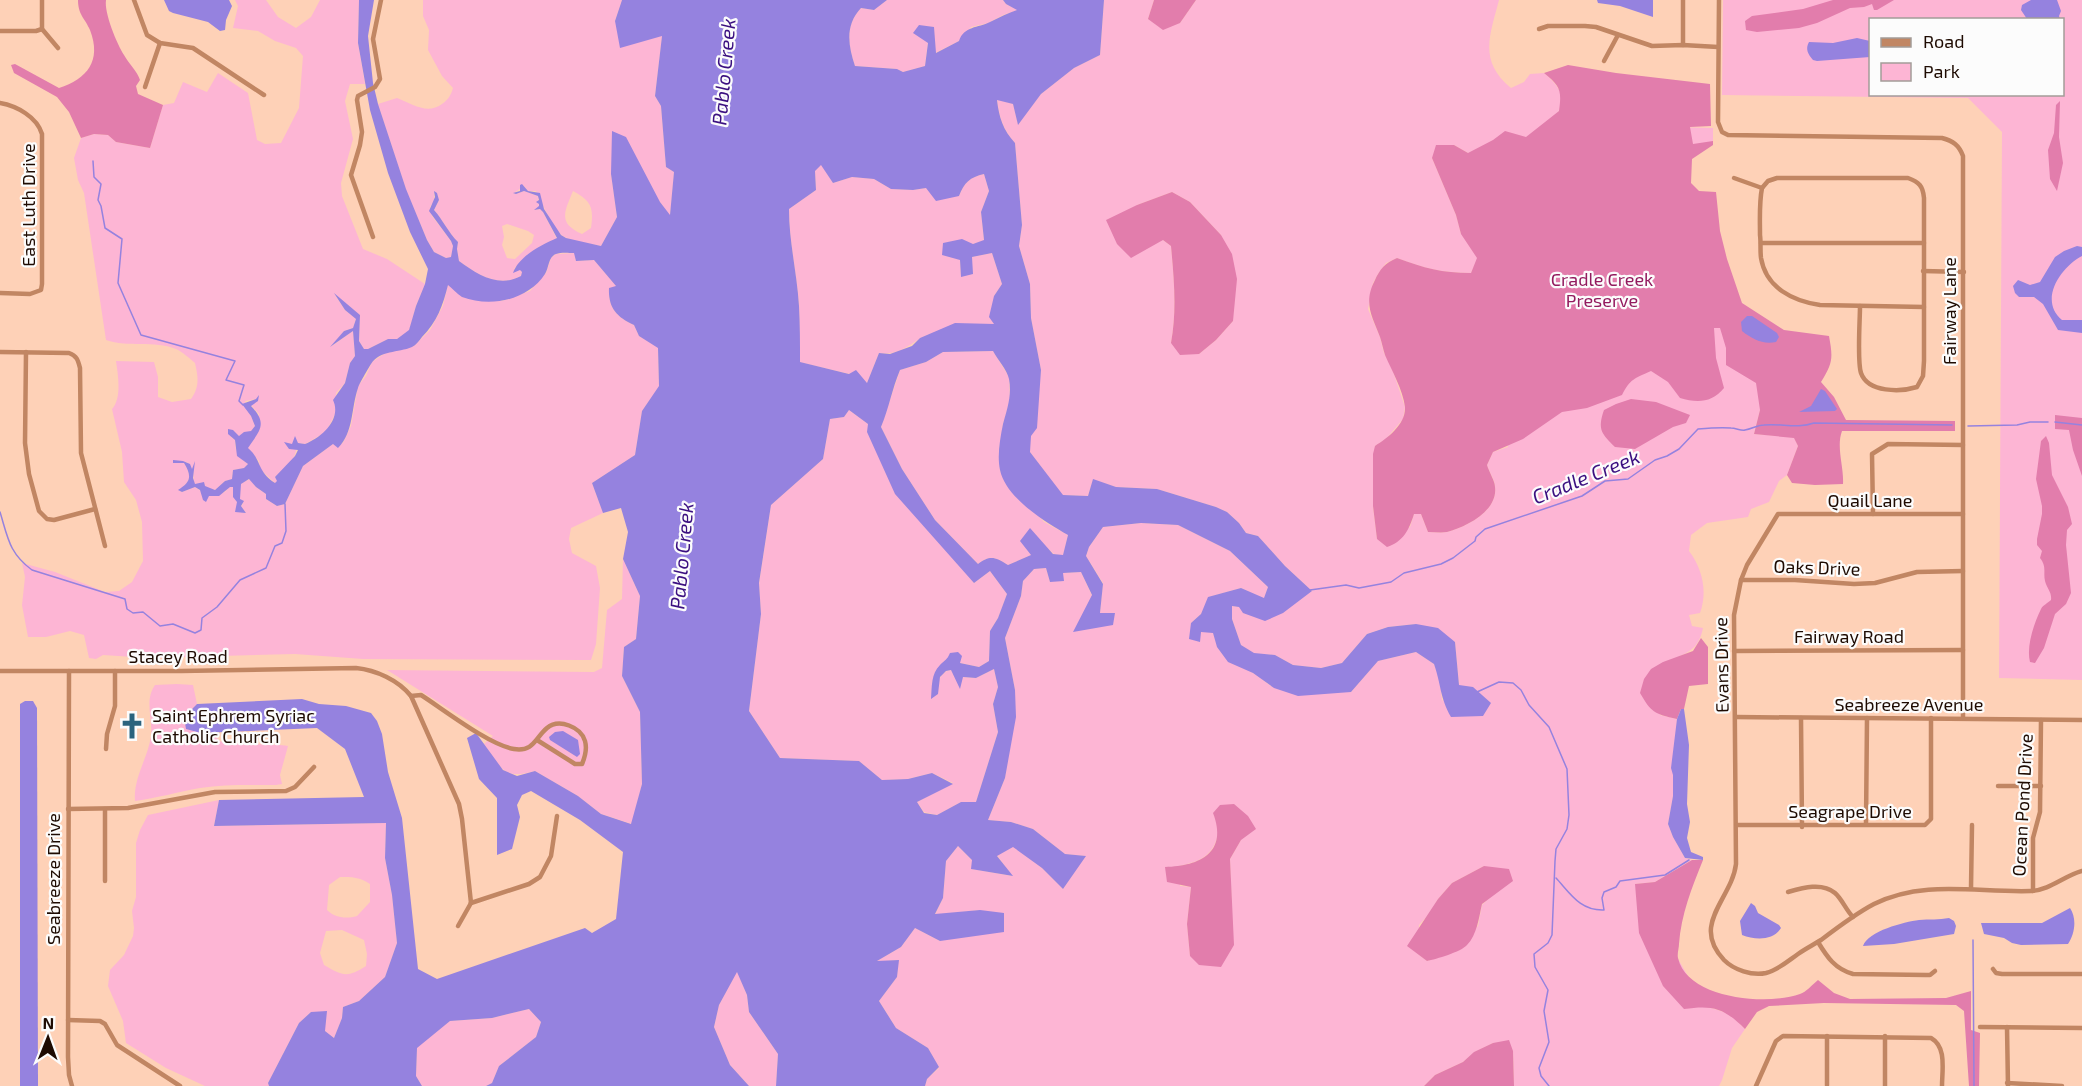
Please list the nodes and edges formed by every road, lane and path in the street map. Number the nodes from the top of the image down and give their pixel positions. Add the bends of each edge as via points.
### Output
1 (42, 0) edge
2 (134, 0) edge
3 (381, 0) edge
4 (1683, 0) edge
5 (1719, 0) edge
6 (42, 29) junction
7 (1539, 29) dead end
8 (0, 31) edge
9 (1618, 35) junction
10 (160, 43) junction
11 (1683, 45) junction
12 (1718, 46) junction
13 (58, 48) dead end
14 (1604, 61) dead end
15 (145, 87) dead end
16 (264, 95) dead end
17 (0, 103) edge
18 (1734, 178) dead end
19 (1762, 188) junction
20 (373, 237) dead end
21 (1761, 243) junction
22 (1924, 243) junction
23 (1923, 271) junction
24 (1964, 272) junction
25 (0, 293) edge
26 (1860, 306) junction
27 (1924, 307) junction
28 (0, 352) edge
29 (26, 352) junction
30 (1963, 445) junction
31 (95, 509) junction
32 (1778, 514) joint
33 (1873, 514) junction
34 (1963, 514) junction
35 (105, 546) dead end
36 (1963, 571) junction
37 (1741, 580) junction
38 (1963, 650) junction
39 (1734, 651) junction
40 (0, 671) edge
41 (69, 671) junction
42 (115, 671) junction
43 (411, 696) junction
44 (1736, 717) junction
45 (1801, 718) junction
46 (1867, 718) junction
47 (1931, 718) junction
48 (1963, 718) junction
49 (2041, 720) junction
50 (2082, 720) edge
51 (537, 740) junction
52 (106, 749) dead end
53 (314, 767) dead end
54 (1998, 786) dead end
55 (2041, 786) junction
56 (68, 809) junction
57 (105, 809) junction
58 (557, 816) dead end
59 (1866, 824) junction
60 (1737, 825) junction
61 (1972, 825) dead end
62 (1802, 827) junction
63 (2082, 872) edge
64 (105, 881) dead end
65 (1971, 888) junction
66 (2033, 891) junction
67 (1788, 892) dead end
68 (471, 903) junction
69 (1852, 917) junction
70 (458, 927) dead end
71 (1818, 942) junction
72 (1993, 969) dead end
73 (1935, 971) dead end
74 (2082, 974) edge
75 (68, 1020) junction
76 (1980, 1027) dead end
77 (2007, 1027) junction
78 (2082, 1028) edge
79 (1827, 1036) junction
80 (1885, 1036) junction
81 (1827, 1085) edge
82 (2007, 1085) edge
83 (72, 1086) edge
84 (180, 1086) edge
85 (1756, 1086) edge
86 (1885, 1086) edge
87 (1942, 1086) edge
88 (2062, 1086) edge

1 - 6 street
2 - 10 street via 147,34
3 - 20 street via 373,39 380,79 357,100 362,132 351,175
4 - 11 street
5 - 12 street
6 - 8 street
6 - 13 street
7 - 9 street via 1585,26
9 - 11 street via 1652,46
9 - 14 street
10 - 15 street
10 - 16 street via 193,48
11 - 12 street
12 - 24 street, Fairway Lane via 1718,122 1721,131 1728,135 1932,138 1953,142 1960,148 1964,156
17 - 25 street, East Luth Drive via 18,109 36,122 42,138 41,290 30,294
18 - 19 street
19 - 21 street
19 - 22 street via 1777,178 1908,178 1918,182 1923,190
21 - 22 street
21 - 26 street via 1764,267 1778,288 1791,297 1805,303
22 - 23 street
23 - 24 street
23 - 27 street
24 - 30 street, Fairway Lane
26 - 27 street
26 - 27 street via 1861,371 1880,388 1893,390 1910,389 1921,383
28 - 29 street
29 - 31 street via 63,352 78,359 81,453
29 - 31 street via 26,457 39,511 44,518 54,520
30 - 33 street via 1888,444 1872,454
30 - 34 street, Fairway Lane
31 - 35 street
32 - 33 street, Quail Lane
32 - 37 street, Evans Drive
33 - 34 street, Quail Lane
34 - 36 street, Fairway Lane
36 - 37 street, Oaks Drive via 1917,572 1854,584
36 - 38 street, Fairway Lane
37 - 39 street, Evans Drive via 1734,615
38 - 39 street, Fairway Road
38 - 48 street, Fairway Lane
39 - 44 street, Evans Drive
40 - 41 street, Stacey Road
41 - 42 street, Stacey Road
41 - 56 street, Seabreeze Drive
42 - 43 street, Stacey Road via 356,668 376,672
42 - 52 street via 115,706
43 - 51 street via 421,695 499,744 525,748
43 - 68 street via 459,804
44 - 45 street, Seabreeze Avenue
44 - 60 street, Evans Drive
45 - 46 street, Seabreeze Avenue
45 - 62 street
46 - 47 street, Seabreeze Avenue
46 - 59 street
47 - 48 street, Seabreeze Avenue
47 - 59 street, Seagrape Drive via 1931,819 1925,825
48 - 49 street, Seabreeze Avenue
49 - 50 street, Seabreeze Avenue
49 - 55 street, Ocean Pond Drive
51 - 51 street via 548,727 569,725 585,740 582,764 575,764
53 - 57 street via 286,791 215,792
54 - 55 street
55 - 66 street, Ocean Pond Drive via 2040,819 2033,838
56 - 57 street
56 - 75 street, Seabreeze Drive
57 - 64 street
58 - 68 street via 551,856 540,877
59 - 62 street, Seagrape Drive
60 - 62 street, Seagrape Drive
60 - 71 street, Evans Drive via 1735,872 1711,924 1719,954 1739,969 1758,974 1789,962
61 - 65 street
63 - 66 street
65 - 66 street
65 - 69 street via 1905,893 1875,903
67 - 69 street via 1811,887 1827,889 1835,893
68 - 70 street
69 - 71 street
71 - 73 street via 1832,962 1853,974 1926,975
72 - 74 street via 2002,974
75 - 83 street, Seabreeze Drive
75 - 84 street via 105,1024 117,1045
76 - 77 street
77 - 78 street
77 - 82 street
79 - 80 street
79 - 81 street
79 - 85 street via 1783,1036 1776,1041
80 - 86 street
80 - 87 street via 1925,1037 1938,1043 1942,1052
82 - 88 street

